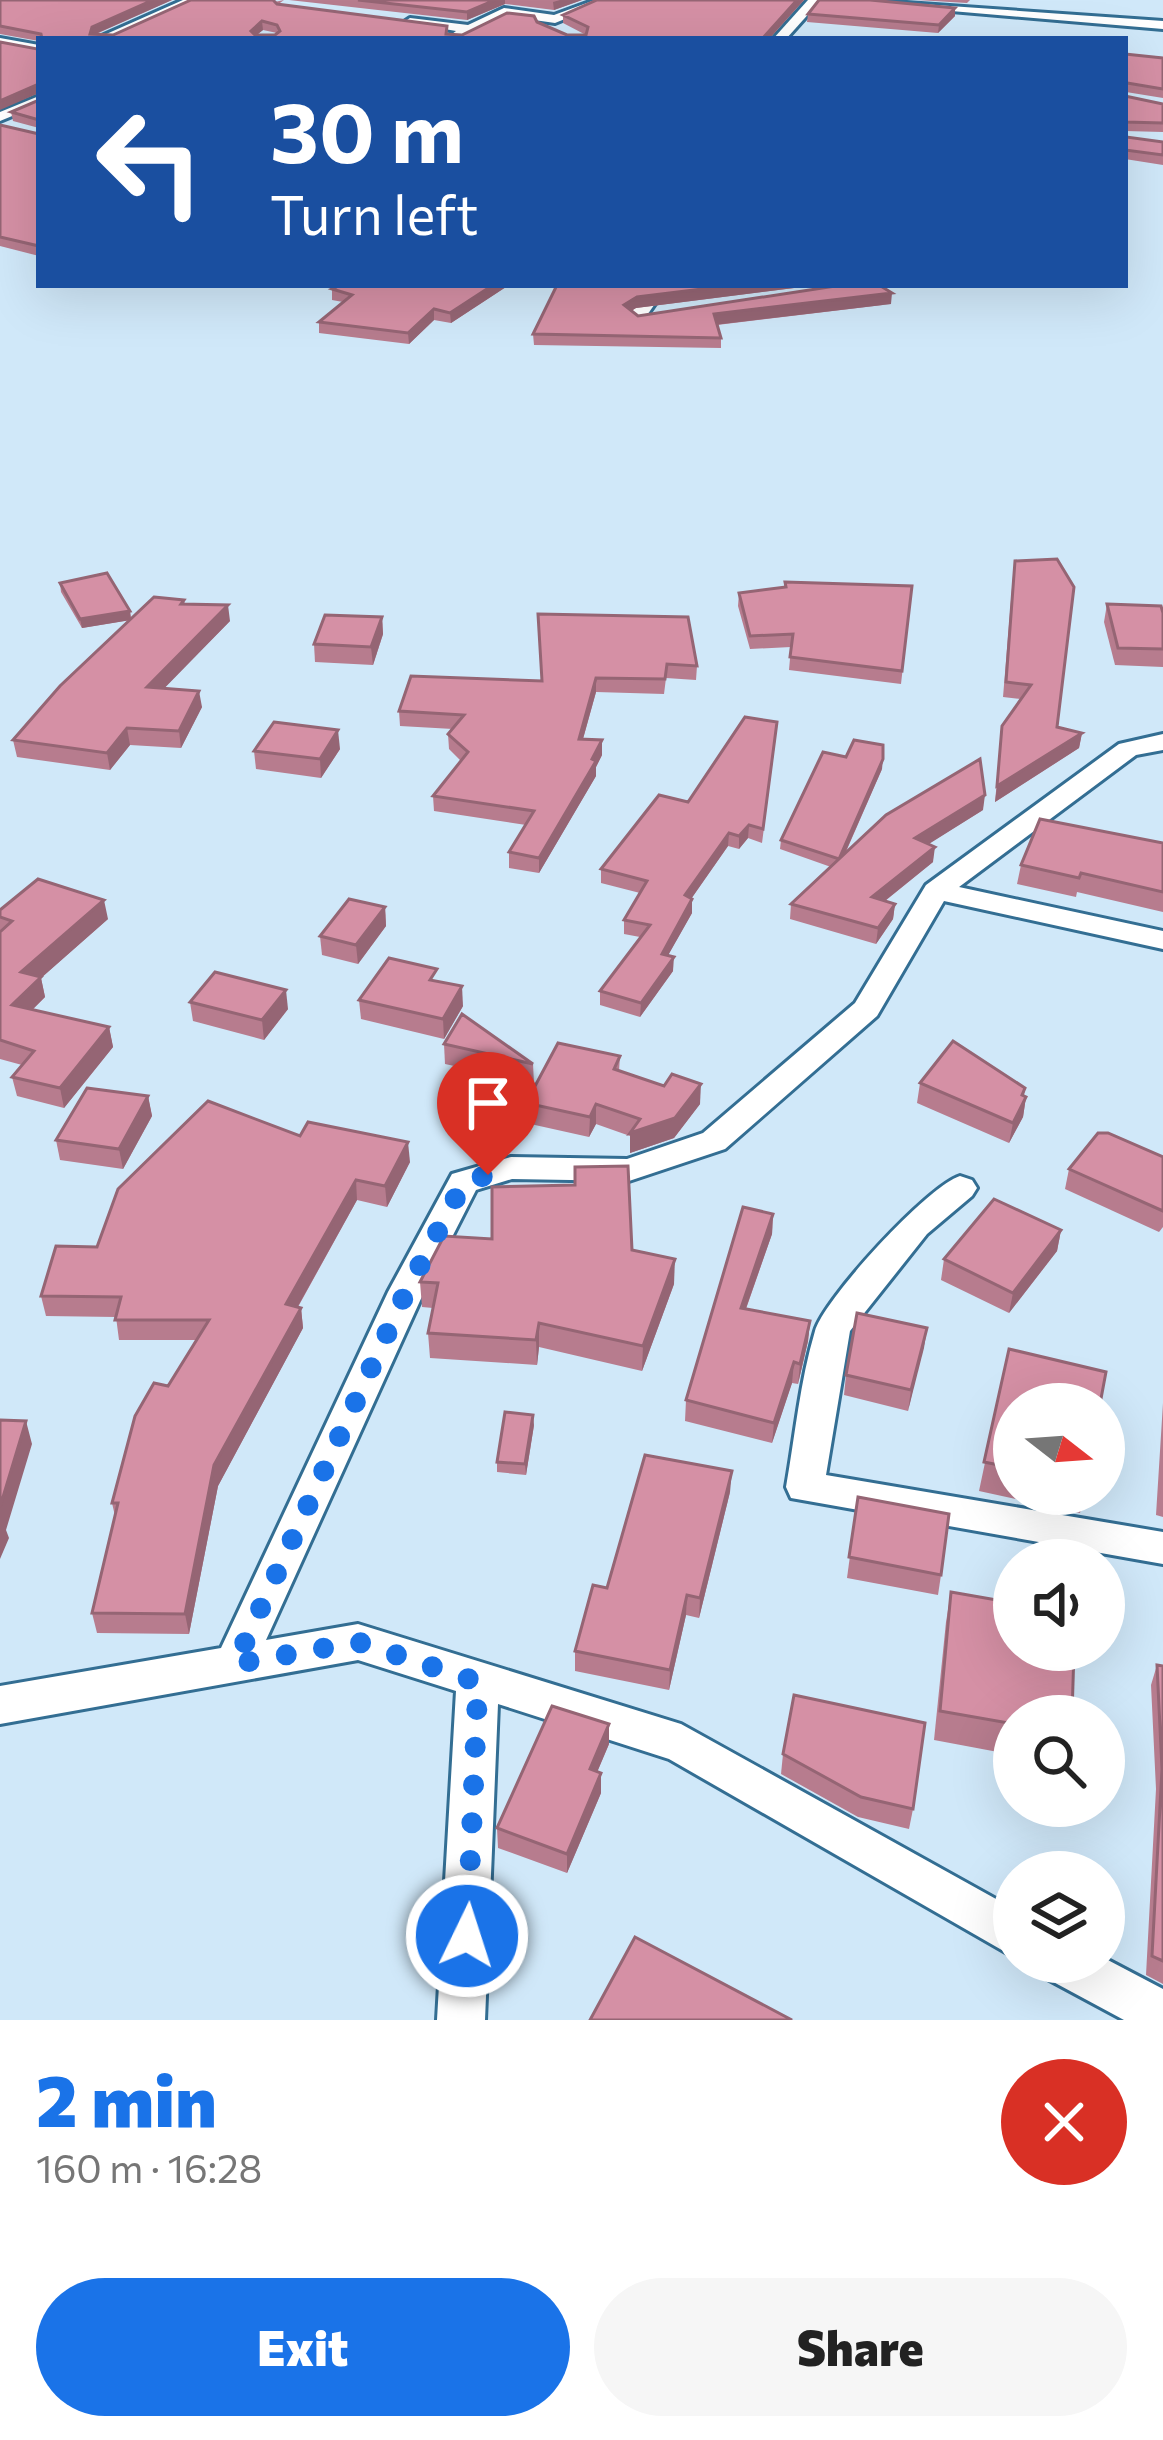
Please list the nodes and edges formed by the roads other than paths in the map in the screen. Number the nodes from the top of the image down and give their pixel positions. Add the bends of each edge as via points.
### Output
1 (193, 0) edge
2 (525, 0) edge
3 (606, 0) edge
4 (815, 0) edge
5 (870, 0) edge
6 (1022, 0) edge
7 (906, 2) edge
8 (504, 12) junction
9 (1036, 15) junction
10 (400, 21) edge
11 (1163, 25) edge
12 (470, 29) junction
13 (108, 36) edge
14 (456, 36) edge
15 (782, 36) edge
16 (0, 41) edge
17 (20, 45) junction
18 (36, 48) edge
19 (0, 53) edge
20 (36, 101) edge
21 (0, 117) edge
22 (0, 126) edge
23 (20, 131) edge
24 (657, 288) edge
25 (660, 314) edge
26 (1163, 742) edge
27 (936, 892) junction
28 (1163, 940) edge
29 (960, 1189) dead end
30 (1163, 1548) edge
31 (235, 1664) junction
32 (478, 1682) junction
33 (0, 1705) edge
34 (993, 1922) edge
35 (1104, 1983) edge
36 (1163, 2014) edge
37 (461, 2020) edge

1 - 13 street
2 - 8 street
3 - 8 street via 557,24
4 - 15 street
5 - 7 street
6 - 9 street
7 - 9 street
8 - 12 street
9 - 11 street
10 - 12 street
12 - 14 street
16 - 17 street
17 - 18 street
17 - 19 street
20 - 21 street
22 - 23 street
24 - 25 street via 637,317
26 - 27 street via 1128,748
27 - 28 street
27 - 31 street via 866,1009 714,1141 629,1170 511,1168 464,1182
29 - 30 street via 915,1226 833,1327 805,1487
31 - 32 street via 358,1642
31 - 33 street
32 - 34 street via 681,1743
32 - 37 street
35 - 36 street

